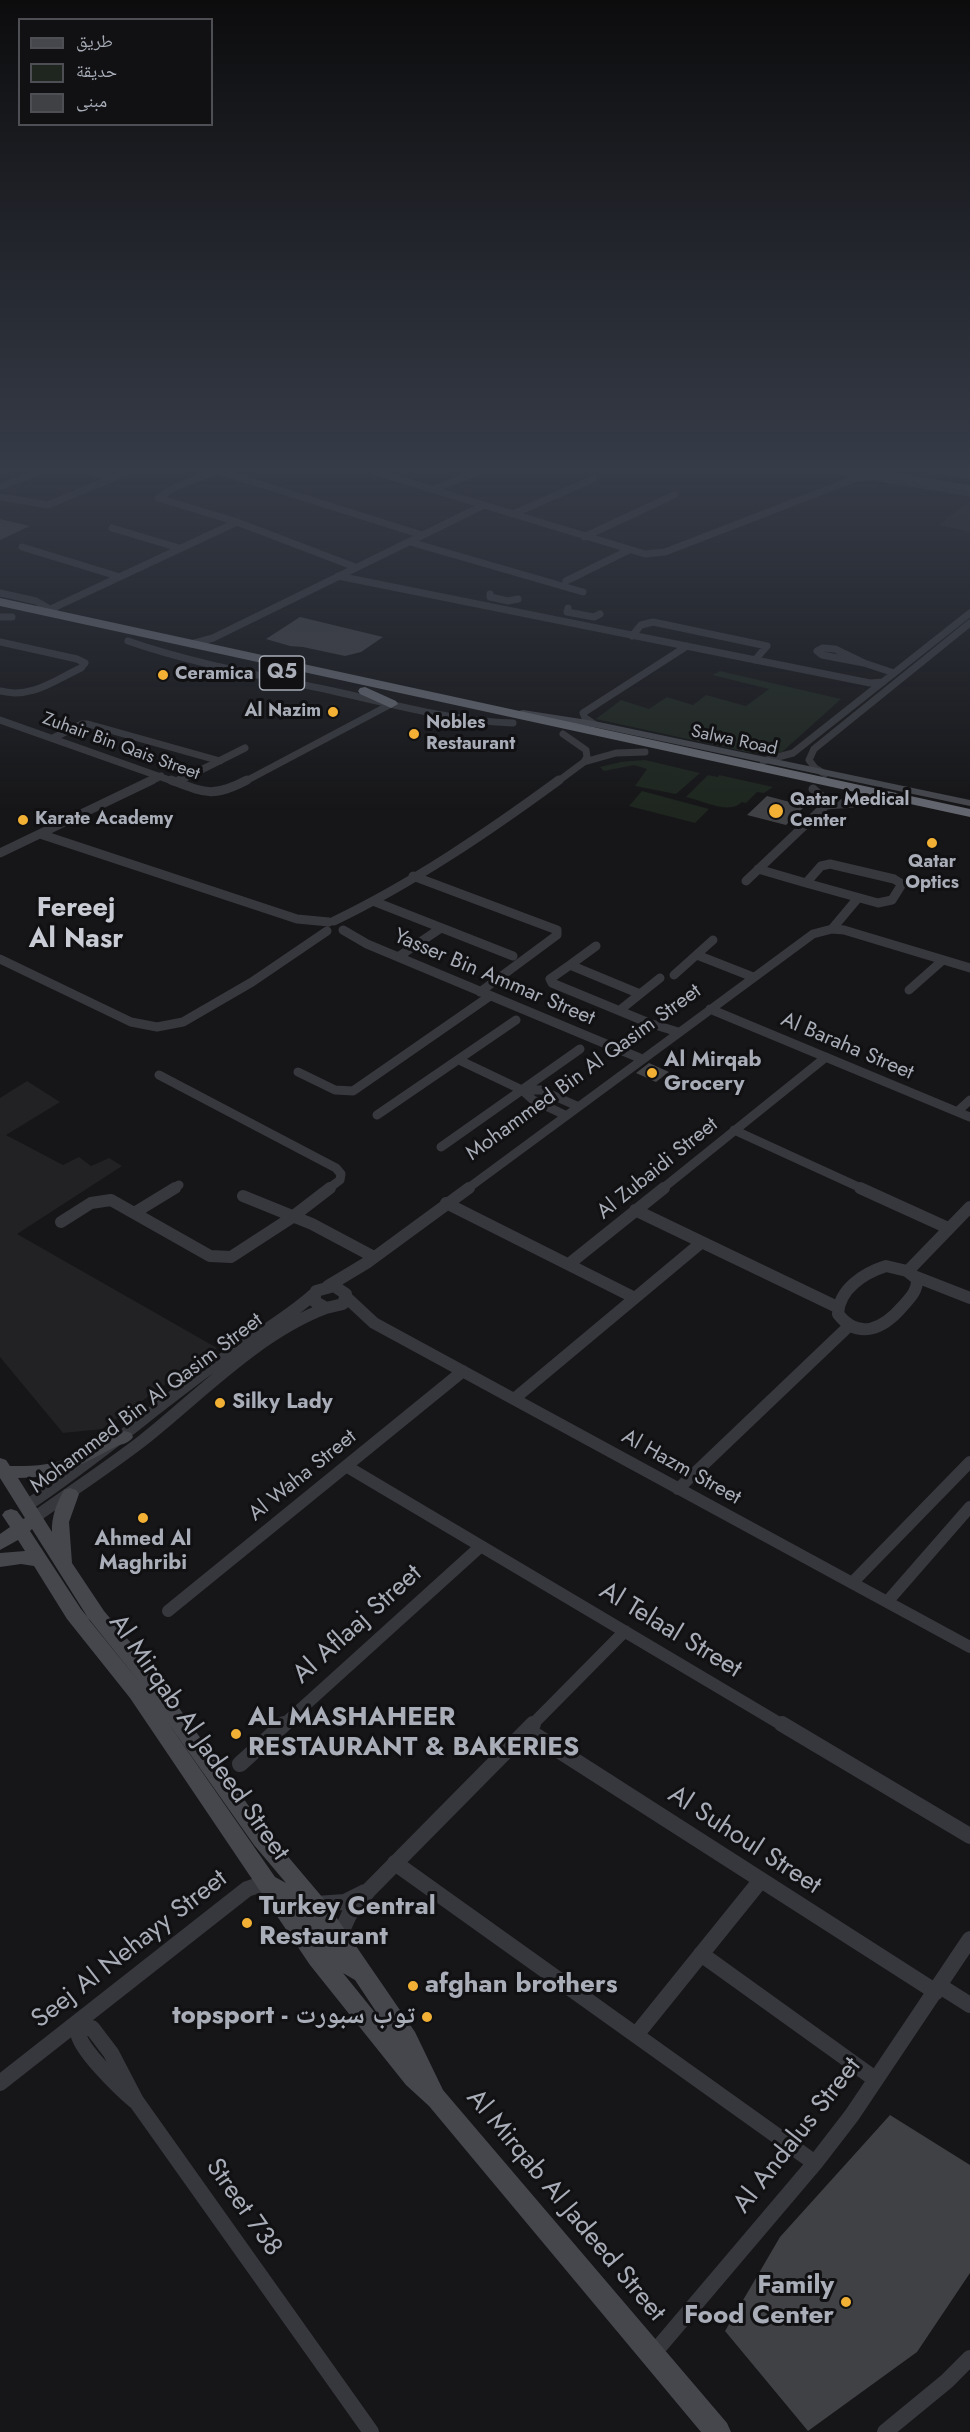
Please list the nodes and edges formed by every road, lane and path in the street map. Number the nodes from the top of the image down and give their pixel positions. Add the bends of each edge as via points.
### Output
1 (102, 585) edge
2 (320, 585) edge
3 (384, 585) edge
4 (560, 585) edge
5 (583, 592) dead end
6 (0, 593) edge
7 (490, 594) dead end
8 (518, 599) dead end
9 (502, 600) junction
10 (0, 602) edge
11 (66, 602) junction
12 (40, 603) junction
13 (494, 608) junction
14 (568, 608) dead end
15 (56, 612) junction
16 (970, 613) edge
17 (600, 614) dead end
18 (581, 615) junction
19 (4, 616) edge
20 (570, 623) junction
21 (970, 623) edge
22 (632, 636) junction
23 (128, 641) junction
24 (0, 642) edge
25 (212, 643) junction
26 (687, 646) junction
27 (755, 660) junction
28 (864, 663) junction
29 (894, 673) junction
30 (850, 679) junction
31 (883, 682) junction
32 (873, 689) junction
33 (0, 691) edge
34 (365, 691) junction
35 (391, 704) junction
36 (489, 708) junction
37 (0, 720) edge
38 (513, 723) junction
39 (594, 724) junction
40 (563, 734) junction
41 (53, 738) junction
42 (244, 748) dead end
43 (645, 752) junction
44 (791, 754) junction
45 (220, 760) junction
46 (809, 760) junction
47 (764, 761) junction
48 (584, 762) junction
49 (825, 774) junction
50 (161, 776) junction
51 (177, 782) junction
52 (813, 789) junction
53 (869, 802) junction
54 (965, 803) edge
55 (826, 805) junction
56 (970, 813) edge
57 (970, 823) edge
58 (40, 834) junction
59 (0, 854) edge
60 (758, 869) junction
61 (413, 876) junction
62 (746, 881) dead end
63 (806, 883) junction
64 (858, 897) junction
65 (371, 902) junction
66 (441, 928) junction
67 (335, 929) junction
68 (832, 929) junction
69 (713, 940) dead end
70 (596, 946) dead end
71 (697, 955) junction
72 (513, 956) dead end
73 (398, 957) junction
74 (0, 959) edge
75 (943, 960) junction
76 (570, 965) junction
77 (970, 968) edge
78 (674, 975) dead end
79 (753, 977) junction
80 (660, 978) dead end
81 (909, 990) dead end
82 (480, 992) junction
83 (640, 994) junction
84 (490, 996) junction
85 (710, 1009) junction
86 (620, 1010) junction
87 (516, 1020) dead end
88 (676, 1034) junction
89 (580, 1049) dead end
90 (826, 1057) junction
91 (642, 1059) junction
92 (459, 1060) junction
93 (298, 1072) dead end
94 (159, 1075) dead end
95 (522, 1090) junction
96 (970, 1100) edge
97 (577, 1106) junction
98 (958, 1112) junction
99 (377, 1115) dead end
100 (565, 1115) junction
101 (970, 1117) edge
102 (734, 1130) junction
103 (441, 1147) dead end
104 (179, 1185) dead end
105 (243, 1196) dead end
106 (446, 1203) junction
107 (970, 1207) edge
108 (635, 1210) junction
109 (134, 1213) junction
110 (291, 1218) junction
111 (61, 1222) dead end
112 (948, 1228) junction
113 (702, 1242) junction
114 (370, 1260) junction
115 (569, 1264) junction
116 (911, 1273) junction
117 (328, 1286) junction
118 (314, 1294) junction
119 (346, 1296) junction
120 (635, 1298) junction
121 (970, 1298) edge
122 (835, 1306) junction
123 (328, 1308) junction
124 (374, 1323) junction
125 (850, 1325) junction
126 (463, 1371) junction
127 (514, 1399) junction
128 (124, 1437) junction
129 (970, 1462) edge
130 (346, 1467) junction
131 (3, 1468) edge
132 (678, 1489) junction
133 (70, 1494) junction
134 (970, 1507) edge
135 (18, 1518) edge
136 (0, 1544) edge
137 (481, 1546) junction
138 (0, 1560) edge
139 (41, 1560) junction
140 (66, 1568) junction
141 (852, 1583) junction
142 (886, 1602) junction
143 (168, 1611) dead end
144 (625, 1631) junction
145 (970, 1647) edge
146 (527, 1730) junction
147 (240, 1764) dead end
148 (970, 1836) edge
149 (395, 1863) junction
150 (761, 1880) junction
151 (265, 1883) junction
152 (368, 1891) junction
153 (316, 1904) junction
154 (339, 1937) junction
155 (970, 1939) edge
156 (701, 1954) junction
157 (364, 1975) junction
158 (938, 1989) junction
159 (970, 2005) edge
160 (78, 2024) junction
161 (636, 2035) junction
162 (875, 2079) junction
163 (0, 2083) edge
164 (438, 2099) junction
165 (815, 2163) junction
166 (653, 2354) junction
167 (970, 2358) edge
168 (371, 2432) edge
169 (718, 2432) edge
170 (885, 2432) edge

1 - 11 street
2 - 25 street
3 - 13 street
4 - 5 street
6 - 12 street, Salwa Road
7 - 9 street
8 - 9 street
9 - 13 street
10 - 15 highway, Salwa Road / Q5
11 - 12 street
11 - 15 street
12 - 15 street, Salwa Road
13 - 20 street
14 - 18 street via 567,612
15 - 25 highway, Salwa Road / Q5 via 191,644
16 - 29 street
17 - 18 street
18 - 20 street
19 - 23 highway, Salwa Road / Q5
20 - 22 street
21 - 46 street via 814,749
22 - 26 street
22 - 27 street via 641,625 653,622 767,646
23 - 34 highway, Salwa Road / Q5
23 - 35 street, Salwa Road via 171,656
24 - 33 street via 85,663 26,694
25 - 36 highway, Salwa Road / Q5
26 - 27 street
26 - 39 street via 583,713
27 - 30 street
28 - 28 street via 834,649 817,651 822,655
28 - 29 street
29 - 31 street
30 - 31 street
30 - 32 street
31 - 32 street
32 - 44 street
34 - 35 highway
34 - 38 highway, Salwa Road / Q5
35 - 38 street, Salwa Road via 477,722
35 - 51 street, Zuhair Bin Qais Street via 221,793 208,793
36 - 39 street, Salwa Road / Q5
36 - 56 highway, Salwa Road / Q5
37 - 41 street, Zuhair Bin Qais Street
38 - 40 highway, Salwa Road / Q5
39 - 47 street, Salwa Road / Q5
40 - 43 highway, Salwa Road / Q5
40 - 48 street via 586,750
41 - 45 street via 88,724
41 - 50 street, Zuhair Bin Qais Street
42 - 45 street
43 - 48 street via 616,753
43 - 52 highway, Salwa Road / Q5
44 - 46 street via 795,761
44 - 47 street
45 - 51 street
46 - 49 street
47 - 49 street, Salwa Road / Q5
48 - 61 street via 507,817
49 - 54 street, Salwa Road / Q5
50 - 51 street, Zuhair Bin Qais Street
50 - 58 street
52 - 53 highway, Salwa Road / Q5
52 - 55 street
53 - 55 street, Salwa Road
53 - 57 highway, Salwa Road / Q5
55 - 60 street
58 - 59 street
58 - 67 street, Yasser Bin Ammar Street
60 - 62 street
60 - 63 street
61 - 65 street
61 - 82 street via 558,930 557,935
63 - 64 street
63 - 64 street via 821,866 830,864 902,884 888,903
64 - 68 street
65 - 66 street
65 - 67 street
66 - 72 street
66 - 73 street
67 - 73 street, Yasser Bin Ammar Street
67 - 74 street via 298,956 290,957 191,1018 161,1028 132,1022
68 - 75 street
68 - 79 street, Mohammed Bin Al Qasim Street via 813,934
69 - 71 street
70 - 76 street
71 - 78 street
71 - 79 street
73 - 82 street, Yasser Bin Ammar Street
75 - 77 street
75 - 81 street
76 - 83 street
76 - 86 street via 550,981
79 - 85 street, Mohammed Bin Al Qasim Street
80 - 83 street
82 - 84 street, Yasser Bin Ammar Street
83 - 86 street
84 - 91 street, Yasser Bin Ammar Street
84 - 93 street via 357,1089 340,1092
85 - 88 street, Mohammed Bin Al Qasim Street
85 - 90 street, Al Baraha Street
86 - 88 street
87 - 92 street
88 - 91 street, Mohammed Bin Al Qasim Street
89 - 95 street
90 - 98 street, Al Baraha Street
90 - 102 street, Al Zubaidi Street
91 - 97 street, Mohammed Bin Al Qasim Street
92 - 95 street
92 - 99 street
94 - 110 street via 336,1168 340,1180
95 - 97 street via 541,1090
95 - 100 street via 533,1100
95 - 103 street
96 - 98 street
97 - 100 street, Mohammed Bin Al Qasim Street
98 - 101 street, Al Baraha Street
100 - 106 street, Mohammed Bin Al Qasim Street
102 - 108 street, Al Zubaidi Street
102 - 112 street
104 - 109 street
105 - 110 street
106 - 114 street, Mohammed Bin Al Qasim Street
106 - 115 street
107 - 112 street
108 - 113 street
108 - 115 street, Al Zubaidi Street
109 - 110 street via 220,1258 238,1254
109 - 111 street via 111,1200 98,1200
110 - 114 street
112 - 116 street
113 - 120 street
113 - 122 street
114 - 117 street, Mohammed Bin Al Qasim Street
114 - 119 street, Mohammed Bin Al Qasim Street via 352,1281
115 - 120 street
116 - 121 street
116 - 122 street via 886,1266 875,1268
116 - 125 street via 919,1285 917,1292 887,1323 870,1329
117 - 118 street
117 - 119 street via 339,1288
118 - 123 street via 314,1301
118 - 128 street, Mohammed Bin Al Qasim Street via 219,1360
119 - 123 street via 339,1306
119 - 124 street, Al Hazm Street
120 - 127 street
122 - 125 street via 836,1313
123 - 124 street, Al Hazm Street
123 - 133 street, Mohammed Bin Al Qasim Street via 287,1327 204,1387 155,1430
124 - 126 street, Al Hazm Street
125 - 132 street
126 - 127 street, Al Hazm Street
126 - 130 street, Al Waha Street
127 - 132 street, Al Hazm Street
128 - 131 street via 60,1468 35,1472
128 - 135 street, Mohammed Bin Al Qasim Street
129 - 141 street
130 - 137 street, Al Telaal Street
130 - 143 street, Al Waha Street
131 - 135 street, Al Mirqab Al Jadeed Street
132 - 141 street, Al Hazm Street
133 - 135 street, Mohammed Bin Al Qasim Street
133 - 140 street via 60,1522
134 - 142 street
135 - 136 street, Mohammed Bin Al Qasim Street
135 - 139 street, Al Mirqab Al Jadeed Street
135 - 140 street, Al Mirqab Al Jadeed Street
137 - 144 street, Al Telaal Street
137 - 147 street, Al Aflaaj Street
138 - 139 street
139 - 151 street, Al Mirqab Al Jadeed Street via 74,1614 157,1722
140 - 153 street, Al Mirqab Al Jadeed Street via 261,1839
141 - 142 street, Al Hazm Street
142 - 145 street, Al Hazm Street
144 - 146 street
144 - 148 street, Al Telaal Street
146 - 149 street
146 - 150 street, Al Suhoul Street
149 - 152 street
149 - 161 street
150 - 156 street
150 - 158 street, Al Suhoul Street
151 - 157 street via 290,1896 341,1960
151 - 160 street, Seej Al Nehayy Street via 247,1889
151 - 164 street, Al Mirqab Al Jadeed Street via 414,2078
152 - 153 street via 345,1902
152 - 154 street via 349,1915
153 - 154 street, Al Mirqab Al Jadeed Street
154 - 157 street, Al Mirqab Al Jadeed Street
155 - 158 street, Al Andalus Street
156 - 161 street
156 - 162 street
157 - 164 street, Al Mirqab Al Jadeed Street via 407,2039
158 - 159 street, Al Suhoul Street
158 - 162 street, Al Andalus Street
160 - 163 street, Seej Al Nehayy Street
160 - 168 street, Street 738 via 80,2040 103,2071 136,2101
161 - 165 street
162 - 165 street, Al Andalus Street
164 - 166 street, Al Mirqab Al Jadeed Street
165 - 166 street, Al Andalus Street
166 - 169 street, Al Mirqab Al Jadeed Street
167 - 170 street

